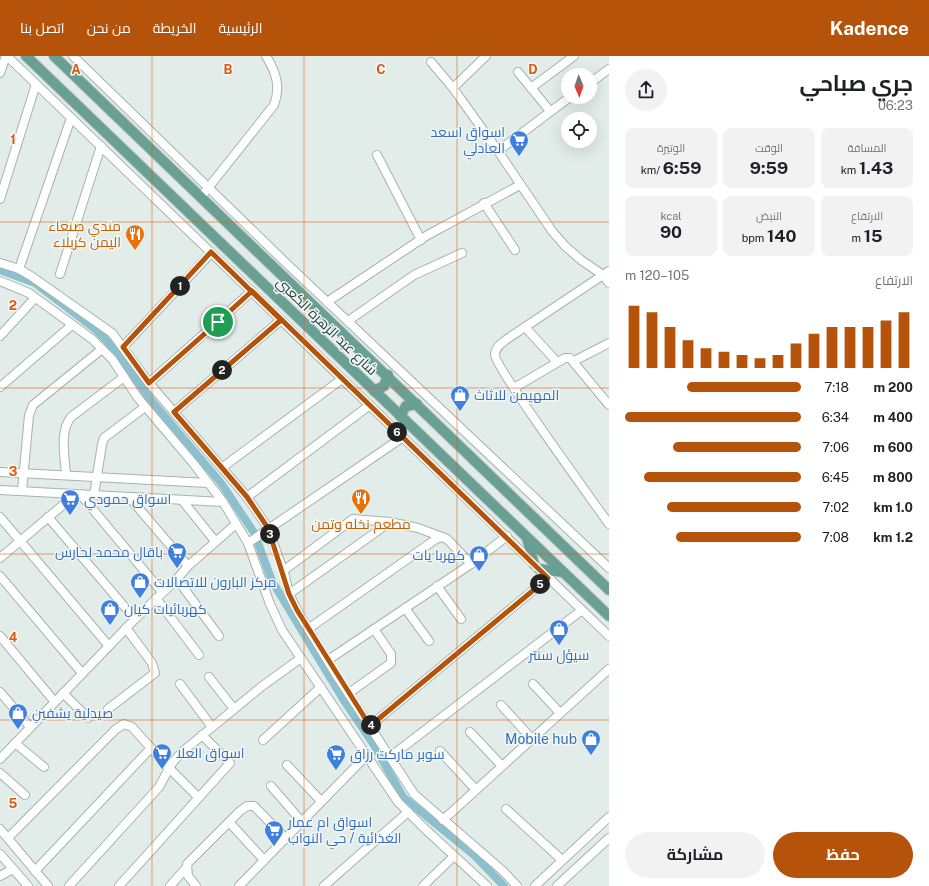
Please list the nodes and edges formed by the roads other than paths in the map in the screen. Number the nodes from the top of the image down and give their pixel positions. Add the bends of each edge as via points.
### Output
1 (6, 56) edge
2 (26, 56) edge
3 (54, 56) edge
4 (73, 56) edge
5 (266, 56) edge
6 (486, 56) edge
7 (574, 56) edge
8 (431, 62) dead end
9 (609, 69) edge
10 (518, 72) dead end
11 (0, 73) edge
12 (597, 78) edge
13 (36, 84) junction
14 (453, 88) junction
15 (530, 88) junction
16 (561, 104) edge
17 (550, 112) junction
18 (72, 118) junction
19 (101, 146) junction
20 (498, 151) junction
21 (377, 155) dead end
22 (520, 185) junction
23 (210, 188) junction
24 (201, 197) junction
25 (0, 199) edge
26 (484, 203) junction
27 (420, 240) junction
28 (515, 250) dead end
29 (211, 252) junction
30 (462, 253) dead end
31 (0, 263) edge
32 (19, 269) junction
33 (60, 274) dead end
34 (607, 274) edge
35 (609, 283) edge
36 (2, 284) edge
37 (252, 291) junction
38 (35, 298) junction
39 (328, 302) junction
40 (281, 320) junction
41 (348, 321) junction
42 (72, 325) junction
43 (525, 327) junction
44 (0, 336) edge
45 (609, 343) edge
46 (123, 347) junction
47 (102, 348) junction
48 (574, 361) junction
49 (557, 362) junction
50 (388, 375) junction
51 (124, 377) junction
52 (342, 379) junction
53 (149, 383) junction
54 (0, 387) edge
55 (514, 388) junction
56 (374, 391) junction
57 (607, 400) edge
58 (417, 404) junction
59 (370, 405) junction
60 (145, 407) junction
61 (174, 412) junction
62 (400, 416) junction
63 (403, 437) junction
64 (223, 467) junction
65 (0, 472) edge
66 (23, 473) junction
67 (66, 475) junction
68 (96, 477) junction
69 (208, 483) junction
70 (0, 490) edge
71 (22, 491) junction
72 (78, 494) junction
73 (94, 495) junction
74 (129, 497) junction
75 (247, 497) junction
76 (182, 500) junction
77 (223, 502) junction
78 (0, 517) edge
79 (48, 518) junction
80 (607, 520) edge
81 (390, 522) junction
82 (236, 524) junction
83 (268, 528) junction
84 (507, 536) junction
85 (442, 537) junction
86 (527, 538) junction
87 (20, 541) junction
88 (215, 541) junction
89 (248, 543) junction
90 (0, 558) edge
91 (471, 564) junction
92 (188, 566) junction
93 (536, 566) junction
94 (609, 568) edge
95 (283, 571) junction
96 (563, 572) junction
97 (0, 576) edge
98 (548, 578) junction
99 (177, 579) junction
100 (437, 586) junction
101 (609, 590) edge
102 (289, 594) junction
103 (159, 595) junction
104 (405, 608) junction
105 (582, 610) junction
106 (609, 616) edge
107 (135, 619) junction
108 (461, 619) dead end
109 (126, 628) junction
110 (308, 629) junction
111 (374, 629) junction
112 (0, 636) edge
113 (219, 636) dead end
114 (609, 636) edge
115 (429, 641) dead end
116 (108, 646) junction
117 (200, 655) dead end
118 (301, 658) junction
119 (328, 660) junction
120 (609, 669) edge
121 (82, 673) junction
122 (208, 677) dead end
123 (180, 684) dead end
124 (533, 684) dead end
125 (321, 687) junction
126 (0, 692) edge
127 (63, 693) junction
128 (349, 694) junction
129 (54, 701) junction
130 (501, 705) dead end
131 (108, 709) dead end
132 (234, 709) junction
133 (560, 713) junction
134 (88, 718) dead end
135 (370, 726) junction
136 (30, 727) junction
137 (212, 727) junction
138 (470, 732) dead end
139 (202, 736) junction
140 (532, 739) junction
141 (264, 740) dead end
142 (15, 743) junction
143 (151, 748) junction
144 (440, 751) dead end
145 (367, 755) junction
146 (390, 757) junction
147 (0, 759) edge
148 (287, 765) dead end
149 (502, 766) junction
150 (44, 767) dead end
151 (170, 769) junction
152 (0, 773) edge
153 (271, 786) dead end
154 (476, 790) junction
155 (25, 795) dead end
156 (198, 797) junction
157 (321, 801) junction
158 (506, 808) dead end
159 (408, 812) junction
160 (609, 817) edge
161 (443, 820) junction
162 (229, 822) junction
163 (302, 822) junction
164 (0, 828) edge
165 (8, 838) junction
166 (609, 838) edge
167 (286, 839) junction
168 (0, 854) edge
169 (454, 856) junction
170 (264, 860) junction
171 (562, 860) junction
172 (187, 867) junction
173 (13, 869) junction
174 (35, 870) junction
175 (0, 876) edge
176 (28, 886) edge
177 (48, 886) edge
178 (69, 886) edge
179 (119, 886) edge
180 (170, 886) edge
181 (196, 886) edge
182 (239, 886) edge
183 (324, 886) edge
184 (423, 886) edge
185 (487, 886) edge
186 (517, 886) edge
187 (535, 886) edge
188 (557, 886) edge

1 - 11 street
1 - 13 street
2 - 56 main road, شارع عبد الزهرة الكعبي
3 - 24 main road, شارع عبد الزهرة الكعبي
4 - 23 street
5 - 23 street via 277,82 274,105
6 - 14 street
7 - 15 street
8 - 14 street
9 - 12 street
10 - 15 street
13 - 18 street
13 - 25 street
14 - 20 street
15 - 17 street
16 - 17 street
17 - 20 street
18 - 19 street
18 - 32 street
19 - 29 street
19 - 33 street
20 - 22 street
21 - 27 street
22 - 26 street
22 - 34 street via 565,246 581,260
23 - 24 street
23 - 39 street
24 - 50 main road, شارع عبد الزهرة الكعبي
26 - 27 street
26 - 28 street
27 - 39 street
29 - 37 street
29 - 46 street
30 - 41 street via 414,275
31 - 32 street
32 - 46 street via 112,333
34 - 35 street
34 - 43 street
36 - 38 street via 30,293
37 - 40 street
37 - 53 street
38 - 42 street
38 - 44 street
39 - 41 street
40 - 52 street
40 - 61 street
41 - 94 street
42 - 47 street
42 - 54 street
43 - 49 street
43 - 55 street via 499,346 495,356
45 - 48 street
46 - 53 street
47 - 51 street
47 - 66 street via 33,405 29,415
48 - 49 street via 565,358
48 - 57 street
49 - 55 street
50 - 56 main road via 384,386
50 - 58 main road, شارع عبد الزهرة الكعبي
51 - 60 street
51 - 67 street via 67,422 64,437
52 - 59 street
52 - 64 street
53 - 61 street
55 - 80 street
56 - 62 main road, شارع عبد الزهرة الكعبي
58 - 62 main road via 406,406
58 - 101 main road, شارع عبد الزهرة الكعبي
59 - 63 street
59 - 75 street
60 - 68 street via 104,438
60 - 69 street
61 - 64 street
62 - 86 main road, شارع عبد الزهرة الكعبي
63 - 83 street
63 - 84 street
64 - 75 street
65 - 66 street
66 - 67 street
66 - 71 street
67 - 68 street
68 - 69 street
68 - 73 street
69 - 77 street
70 - 71 street
71 - 72 street
72 - 73 street
72 - 79 street
72 - 103 street
73 - 74 street
74 - 76 street
74 - 92 street
75 - 83 street
76 - 77 street
76 - 88 street
77 - 82 street
78 - 87 street
79 - 87 street
79 - 107 street
81 - 85 street
81 - 95 street via 353,519
81 - 102 street
82 - 88 street
82 - 89 street
83 - 89 street
83 - 95 street
84 - 91 street
84 - 93 street
85 - 91 street
85 - 110 street via 436,538
86 - 93 main road
86 - 96 main road, شارع عبد الزهرة الكعبي
87 - 90 street
87 - 116 street
88 - 92 street
89 - 118 street via 270,604 282,630
91 - 100 street
92 - 99 street
93 - 96 main road
93 - 98 street
95 - 102 street
96 - 106 main road, شارع عبد الزهرة الكعبي
97 - 121 street
98 - 105 street
98 - 135 street
99 - 103 street
99 - 113 street
100 - 104 street
100 - 108 street
102 - 110 street
103 - 107 street
103 - 117 street
104 - 111 street
104 - 115 street
105 - 114 street
105 - 146 street
107 - 109 street
109 - 116 street
109 - 131 street via 152,663 155,673
110 - 119 street
111 - 119 street
111 - 128 street via 391,654 391,663
112 - 129 street
116 - 121 street
118 - 125 street
118 - 132 street
119 - 128 street
120 - 133 street
121 - 127 street
122 - 132 street
123 - 137 street
124 - 133 street
125 - 141 street
125 - 145 street
126 - 136 street
127 - 129 street
127 - 134 street
128 - 135 street
129 - 136 street
130 - 140 street
132 - 137 street
133 - 140 street
135 - 146 street
136 - 142 street
137 - 139 street
138 - 149 street
139 - 151 street via 182,752
139 - 156 street via 230,763
140 - 149 street
142 - 147 street
142 - 150 street
143 - 151 street
143 - 165 street via 132,727 124,724 120,726
143 - 174 street
144 - 154 street
145 - 157 street
145 - 159 street via 394,796
146 - 161 street via 414,794
148 - 157 street
149 - 154 street
151 - 156 street
151 - 178 street via 159,787
152 - 155 street
153 - 163 street
154 - 161 street
156 - 179 street
157 - 163 street
158 - 171 street
159 - 169 street
159 - 183 street
160 - 171 street
161 - 186 street
162 - 167 street via 247,806 254,806
162 - 170 street
162 - 172 street via 187,864
163 - 167 street
164 - 165 street
165 - 174 street
166 - 188 street
167 - 170 street
168 - 173 street
169 - 184 street
169 - 185 street
170 - 182 street
171 - 187 street
172 - 180 street
172 - 181 street via 188,876
173 - 175 street
173 - 176 street
174 - 177 street

